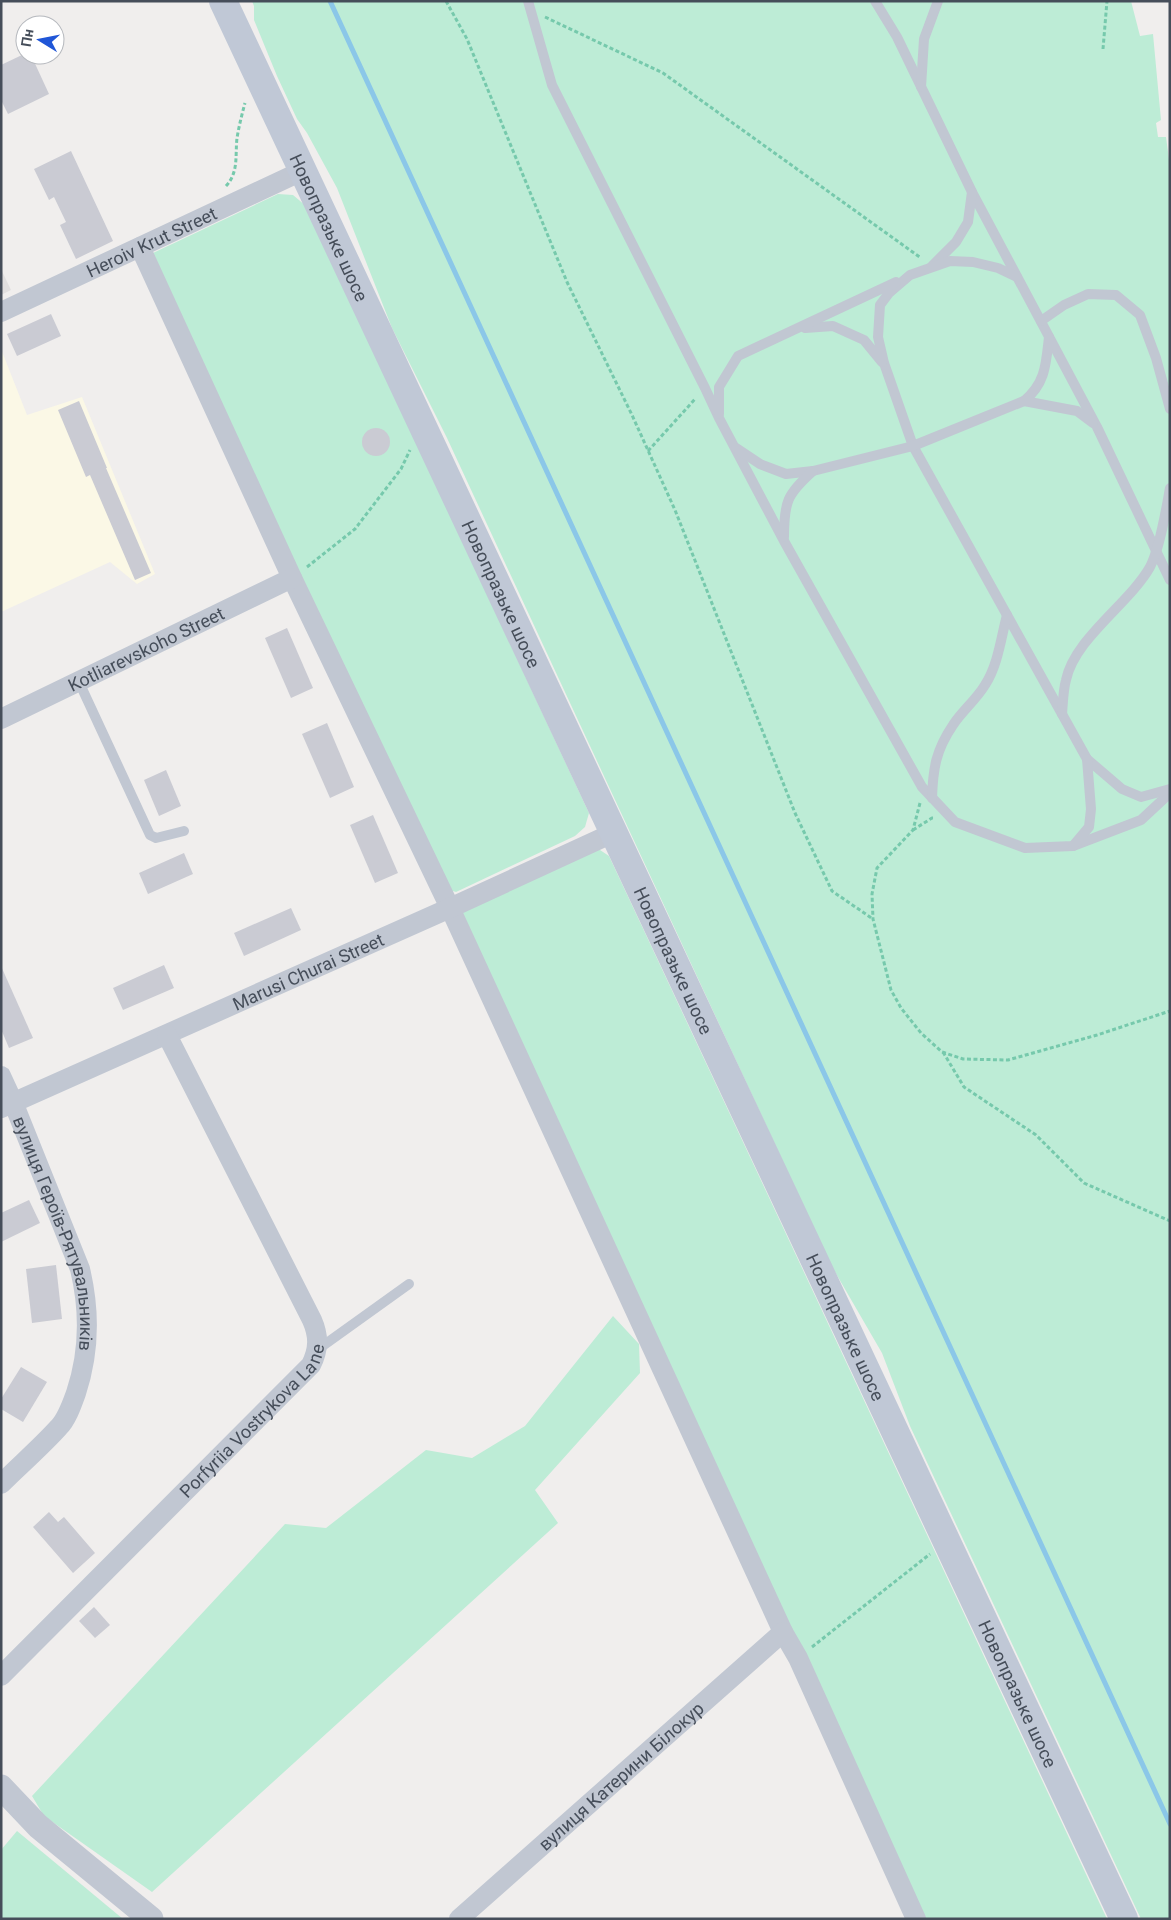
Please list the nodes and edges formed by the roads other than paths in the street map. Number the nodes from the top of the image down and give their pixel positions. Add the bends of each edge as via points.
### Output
1 (223, 1) edge
2 (875, 1) edge
3 (938, 1) edge
4 (528, 5) edge
5 (921, 88) junction
6 (302, 171) junction
7 (972, 192) junction
8 (140, 247) junction
9 (932, 266) junction
10 (910, 275) junction
11 (1017, 277) junction
12 (1, 312) edge
13 (1041, 321) junction
14 (801, 328) junction
15 (1049, 337) junction
16 (884, 363) junction
17 (1024, 401) junction
18 (1170, 409) edge
19 (719, 418) junction
20 (1098, 427) junction
21 (734, 446) junction
22 (913, 446) junction
23 (813, 471) junction
24 (1170, 488) edge
25 (784, 541) junction
26 (1156, 551) junction
27 (292, 578) junction
28 (1170, 580) edge
29 (1007, 615) junction
30 (79, 682) junction
31 (1062, 714) junction
32 (1, 719) edge
33 (1087, 759) junction
34 (1170, 789) edge
35 (1170, 793) edge
36 (932, 798) junction
37 (184, 832) dead end
38 (613, 832) junction
39 (1073, 846) junction
40 (450, 908) junction
41 (167, 1035) junction
42 (1, 1076) edge
43 (7, 1105) edge
44 (409, 1284) dead end
45 (317, 1350) junction
46 (1, 1484) edge
47 (783, 1632) junction
48 (1, 1676) edge
49 (1, 1787) edge
50 (151, 1919) edge
51 (459, 1919) edge
52 (916, 1919) edge
53 (1124, 1919) edge

1 - 6 main road, Новопразьке шосе
2 - 5 lane via 897,37
3 - 5 lane via 924,39
4 - 19 lane via 552,85
5 - 7 lane
6 - 8 street, Heroiv Krut Street
6 - 38 main road, Новопразьке шосе
7 - 9 lane via 968,222 956,242
7 - 11 lane
8 - 12 street, Heroiv Krut Street
8 - 27 street
9 - 10 lane
9 - 11 lane via 950,261 973,262
10 - 14 lane
10 - 16 lane via 889,292 880,305 878,337
11 - 13 lane
13 - 15 lane
13 - 18 lane via 1088,294 1116,295 1140,315
14 - 16 lane via 833,326 864,340
14 - 19 lane via 738,356 719,387
15 - 17 lane via 1046,369 1035,392
15 - 20 lane
16 - 22 lane
17 - 20 lane via 1077,410
17 - 22 lane
19 - 21 lane
20 - 26 lane
21 - 23 lane via 760,464 786,474
21 - 25 lane
22 - 23 lane
22 - 29 lane
23 - 25 lane via 796,486 786,503
24 - 26 lane
25 - 36 lane via 922,787
26 - 28 lane
26 - 31 lane via 1135,588 1077,653 1066,678
27 - 30 street, Kotliarevskoho Street
27 - 40 street
29 - 31 lane
29 - 36 lane via 985,685 953,724 941,745 934,768
30 - 32 street, Kotliarevskoho Street
30 - 37 lane via 150,835 156,838
31 - 33 lane
33 - 34 lane via 1122,789 1142,797
33 - 39 lane via 1091,809 1089,827
35 - 39 lane via 1141,820
36 - 39 lane via 955,822 1025,848
38 - 40 street, Marusi Churai Street
38 - 53 main road, Новопразьке шосе
40 - 41 street, Marusi Churai Street
40 - 47 street
41 - 43 street, Marusi Churai Street
41 - 45 street, Porfyriia Vostrykova Lane via 312,1320 318,1338
42 - 43 street, вулиця Героїв-Рятувальників
43 - 46 street, вулиця Героїв-Рятувальників via 80,1269 88,1322 82,1376 73,1402 60,1426
44 - 45 lane
45 - 48 street, Porfyriia Vostrykova Lane via 311,1365
47 - 51 street, вулиця Катерини Білокур
47 - 52 street via 798,1658
49 - 50 street via 38,1826

